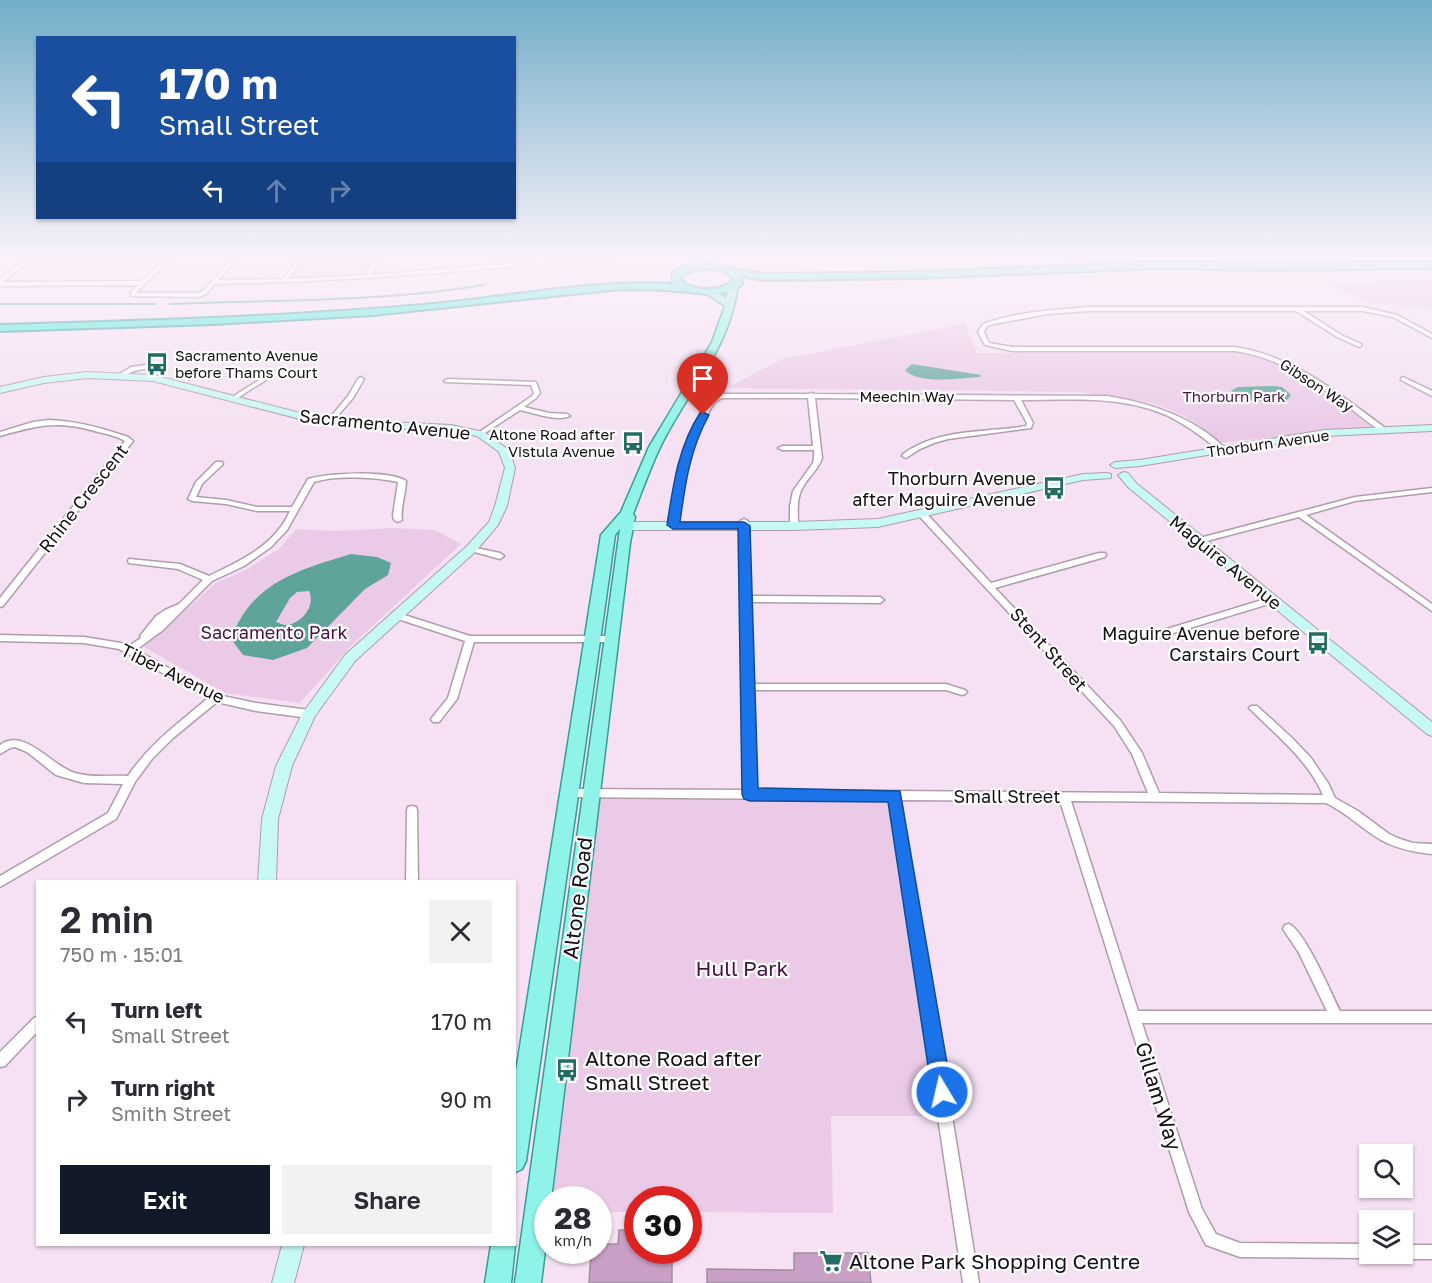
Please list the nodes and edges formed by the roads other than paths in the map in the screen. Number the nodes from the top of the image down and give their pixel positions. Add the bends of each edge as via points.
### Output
1 (294, 314) edge
2 (342, 314) edge
3 (728, 314) edge
4 (1039, 314) edge
5 (1305, 314) edge
6 (1389, 314) edge
7 (0, 327) edge
8 (1432, 336) edge
9 (1359, 345) dead end
10 (264, 379) dead end
11 (361, 379) dead end
12 (1403, 379) dead end
13 (447, 381) dead end
14 (0, 390) edge
15 (1432, 394) edge
16 (812, 396) junction
17 (1016, 397) junction
18 (232, 399) junction
19 (521, 408) junction
20 (567, 416) dead end
21 (331, 420) junction
22 (1432, 428) edge
23 (1386, 431) junction
24 (0, 434) edge
25 (480, 434) junction
26 (782, 448) dead end
27 (817, 448) junction
28 (1222, 449) junction
29 (906, 456) dead end
30 (219, 464) dead end
31 (1117, 474) junction
32 (1432, 490) edge
33 (294, 509) junction
34 (923, 514) junction
35 (1300, 514) junction
36 (398, 520) dead end
37 (628, 520) junction
38 (674, 523) junction
39 (744, 524) junction
40 (794, 524) junction
41 (1199, 541) junction
42 (471, 549) junction
43 (500, 555) dead end
44 (1102, 555) dead end
45 (132, 561) dead end
46 (209, 579) junction
47 (991, 586) junction
48 (746, 598) junction
49 (880, 600) dead end
50 (1272, 600) junction
51 (0, 604) edge
52 (1432, 608) edge
53 (396, 615) junction
54 (1160, 634) dead end
55 (0, 638) edge
56 (470, 639) junction
57 (601, 639) junction
58 (130, 650) junction
59 (748, 687) junction
60 (962, 692) dead end
61 (215, 698) junction
62 (1254, 708) dead end
63 (309, 714) junction
64 (436, 718) dead end
65 (1432, 730) edge
66 (0, 750) edge
67 (130, 780) junction
68 (579, 793) junction
69 (750, 794) junction
70 (895, 795) junction
71 (1064, 796) junction
72 (1155, 797) junction
73 (1331, 801) junction
74 (412, 810) dead end
75 (1432, 849) edge
76 (262, 880) edge
77 (412, 880) edge
78 (0, 882) edge
79 (1289, 929) dead end
80 (1336, 1016) junction
81 (1134, 1017) junction
82 (1432, 1017) edge
83 (36, 1024) edge
84 (0, 1061) edge
85 (516, 1150) edge
86 (293, 1246) edge
87 (503, 1246) edge
88 (1359, 1251) edge
89 (1413, 1252) edge
90 (1432, 1252) edge
91 (283, 1283) edge
92 (498, 1283) edge
93 (528, 1283) edge
94 (971, 1283) edge

1 - 7 highway
2 - 7 highway
3 - 37 main road, Altone Road via 708,360 654,446
4 - 23 street, Gibson Way via 993,322 981,332 987,344 1012,349 1255,351 1272,356
5 - 9 street
6 - 8 street, Gibson Way
10 - 18 street
11 - 21 street
12 - 15 street
13 - 19 street via 534,383 537,393
14 - 18 street, Sacramento Avenue via 44,380 121,375 153,378
16 - 17 street, Meechin Way
16 - 27 street
16 - 38 street, Meechin Way via 734,395 713,399 694,432 682,467
17 - 28 street, Meechin Way via 1107,398 1146,405 1187,422
17 - 29 street via 1029,427 930,442
18 - 21 street, Sacramento Avenue
19 - 20 street
19 - 25 street
21 - 25 street, Sacramento Avenue via 451,428
22 - 23 street, Thorburn Avenue
23 - 28 street, Thorburn Avenue via 1325,434
24 - 51 street, Rhine Crescent via 28,425 69,422 129,441
25 - 42 street, Sacramento Avenue via 504,450 510,468 494,523
26 - 27 street
27 - 40 street via 816,468 798,488
28 - 31 street, Thorburn Avenue via 1140,463
30 - 33 street via 204,476 192,499 257,509
31 - 34 street via 1083,477
31 - 41 street, Maguire Avenue
32 - 35 street via 1355,499
33 - 36 street via 311,481 319,477 396,479 403,486
33 - 46 street via 283,530 268,545
34 - 40 street via 885,522
34 - 47 street, Stent Street
35 - 41 street
35 - 52 street
37 - 38 street
37 - 57 main road, Altone Road
38 - 39 street
39 - 40 street
39 - 48 street
41 - 50 street, Maguire Avenue
42 - 43 street
42 - 53 street, Sacramento Avenue
44 - 47 street
45 - 46 street via 180,567
46 - 58 street via 160,628
47 - 72 street, Stent Street via 1130,740
48 - 49 street
48 - 59 street
50 - 54 street
50 - 65 street, Maguire Avenue
53 - 56 street
53 - 63 street, Sacramento Avenue via 350,658
55 - 58 street, Tiber Avenue via 84,640
56 - 57 street
56 - 64 street via 452,699
57 - 68 main road, Altone Road
58 - 61 street, Tiber Avenue
59 - 60 street via 946,687
59 - 69 street
61 - 63 street, Tiber Avenue
61 - 67 street via 156,748
62 - 73 street via 1312,765
63 - 76 street, Sacramento Avenue via 284,766 270,819
66 - 67 street via 18,743 62,773 80,778
67 - 78 street via 112,816
68 - 69 street, Small Street
68 - 85 main road, Altone Road
68 - 93 main road, Altone Road
69 - 70 street, Small Street
70 - 71 street, Small Street
70 - 94 street
71 - 72 street, Small Street
71 - 81 street, Gillam Way
72 - 73 street, Small Street
73 - 75 street, Small Street via 1386,839 1406,847
74 - 77 street
79 - 80 street
80 - 81 street
80 - 82 street
81 - 88 street, Gillam Way via 1196,1212 1212,1240 1240,1250
83 - 84 street
86 - 91 street
87 - 92 main road
89 - 90 street

